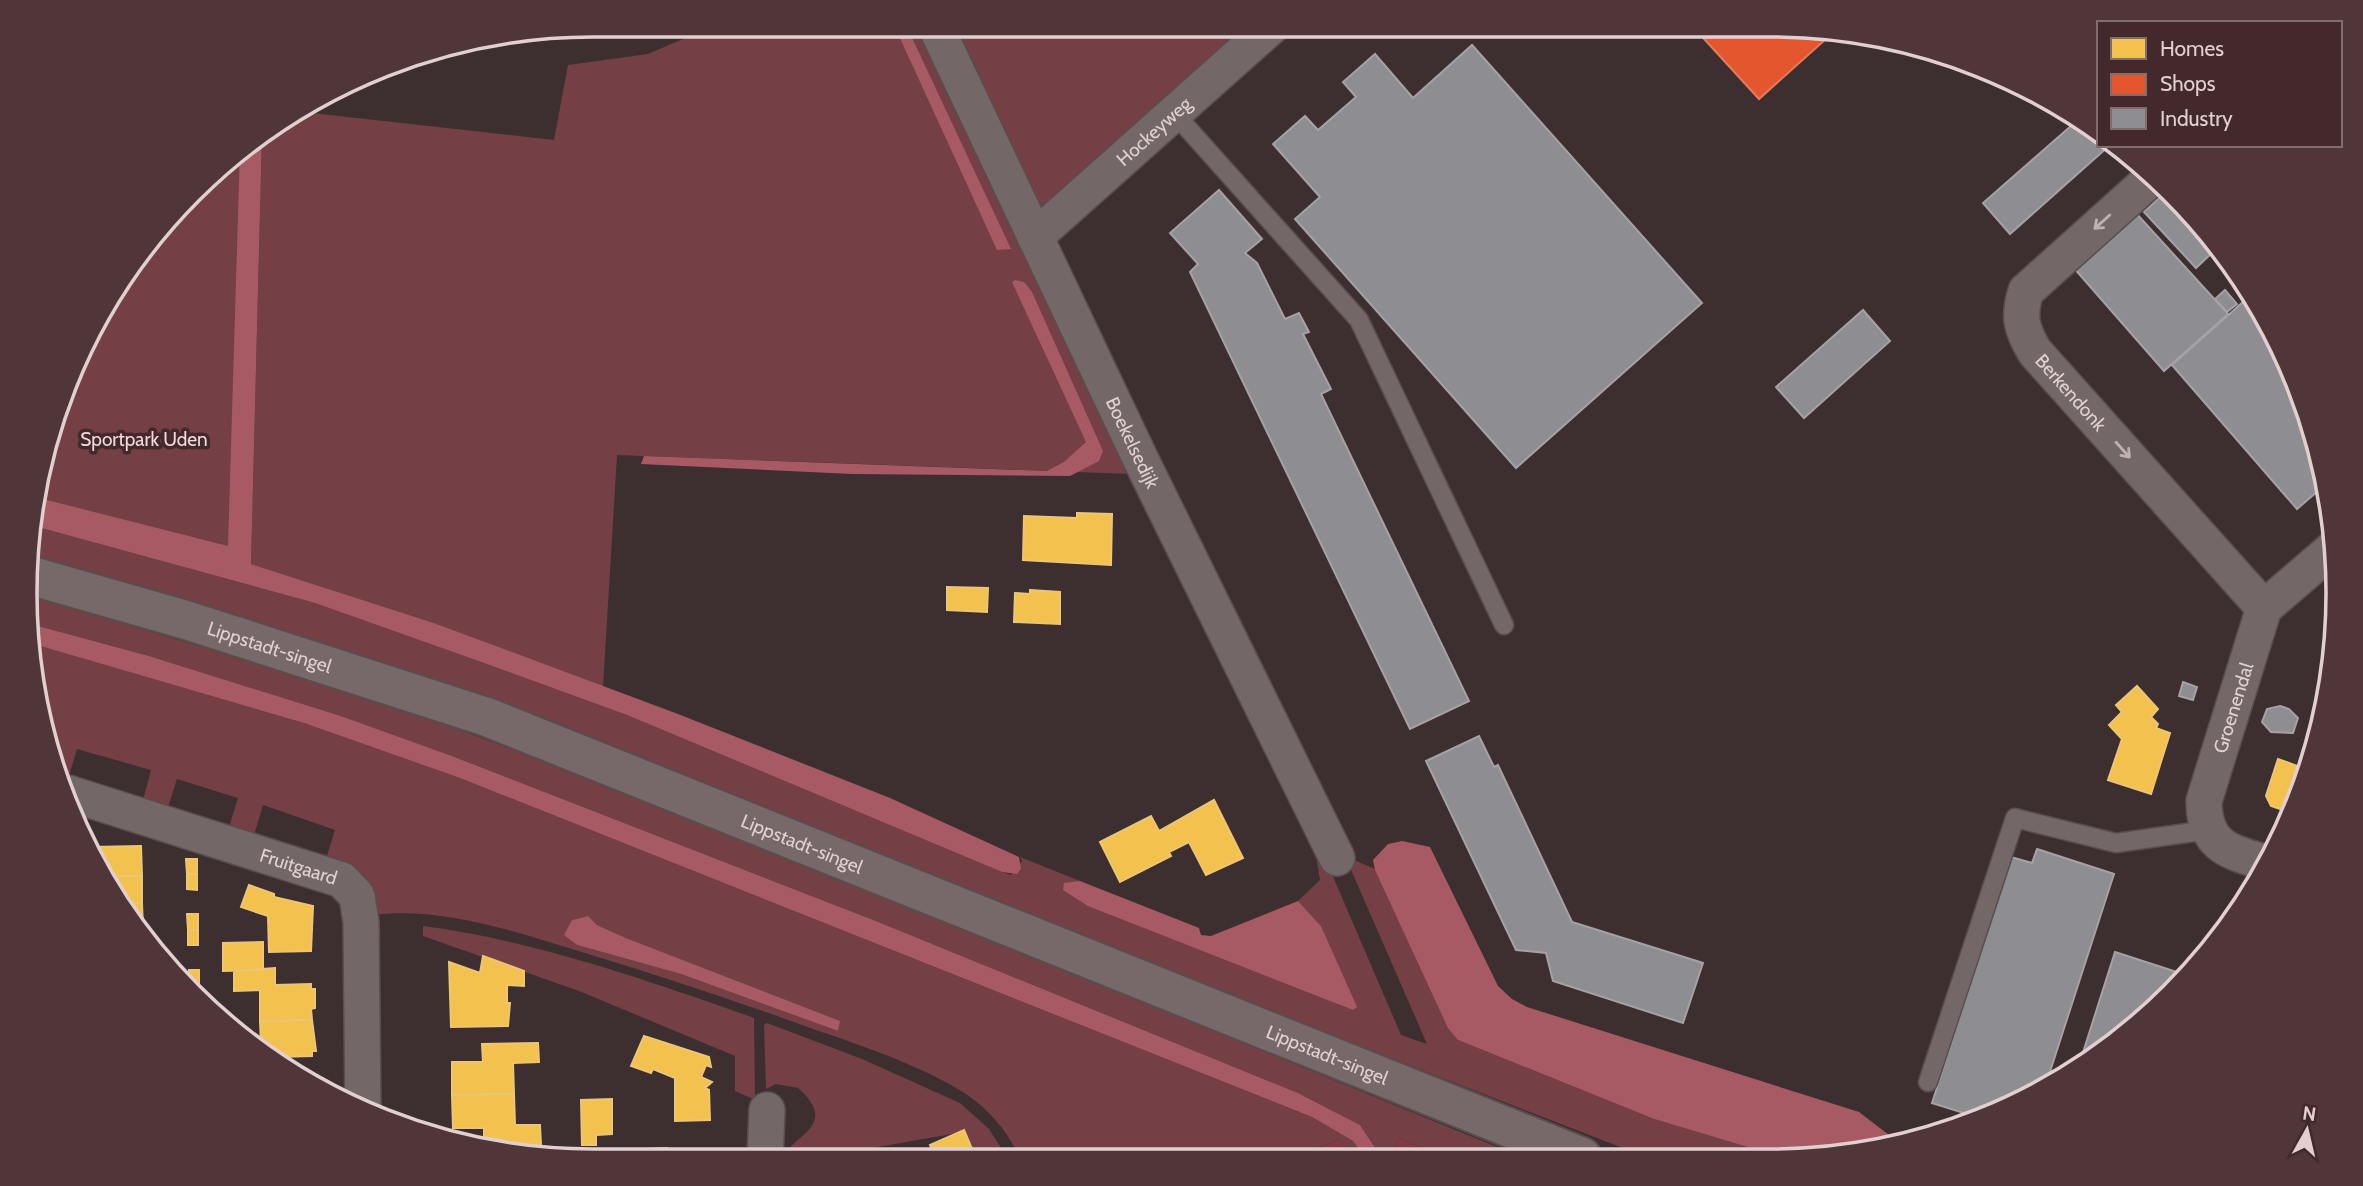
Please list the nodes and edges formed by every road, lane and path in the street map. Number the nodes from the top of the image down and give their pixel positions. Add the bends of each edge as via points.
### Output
1 (941, 37) edge
2 (1260, 37) edge
3 (1174, 113) junction
4 (2146, 183) edge
5 (1035, 237) junction
6 (2325, 555) edge
7 (37, 578) edge
8 (2264, 608) junction
9 (1504, 625) dead end
10 (75, 795) edge
11 (2208, 830) junction
12 (1337, 858) dead end
13 (2258, 860) edge
14 (1928, 1082) dead end
15 (363, 1099) edge
16 (767, 1110) dead end
17 (765, 1149) edge
18 (1564, 1149) edge

1 - 5 street, Boekelsedijk
2 - 3 street, Hockeyweg
3 - 5 street, Hockeyweg
3 - 9 lane via 1359,320
4 -> 8 street, Berkendonk via 2026,290 2019,312 2021,328 2035,352
5 - 12 street, Boekelsedijk
6 - 8 street
7 - 18 main road, Lippstadt-singel via 262,643 487,717
8 - 11 street, Groenendal via 2204,801
10 - 15 street, Fruitgaard via 342,880 357,896 361,922
11 - 13 street via 2229,851
11 - 14 lane via 2116,843 2015,818
16 - 17 street

